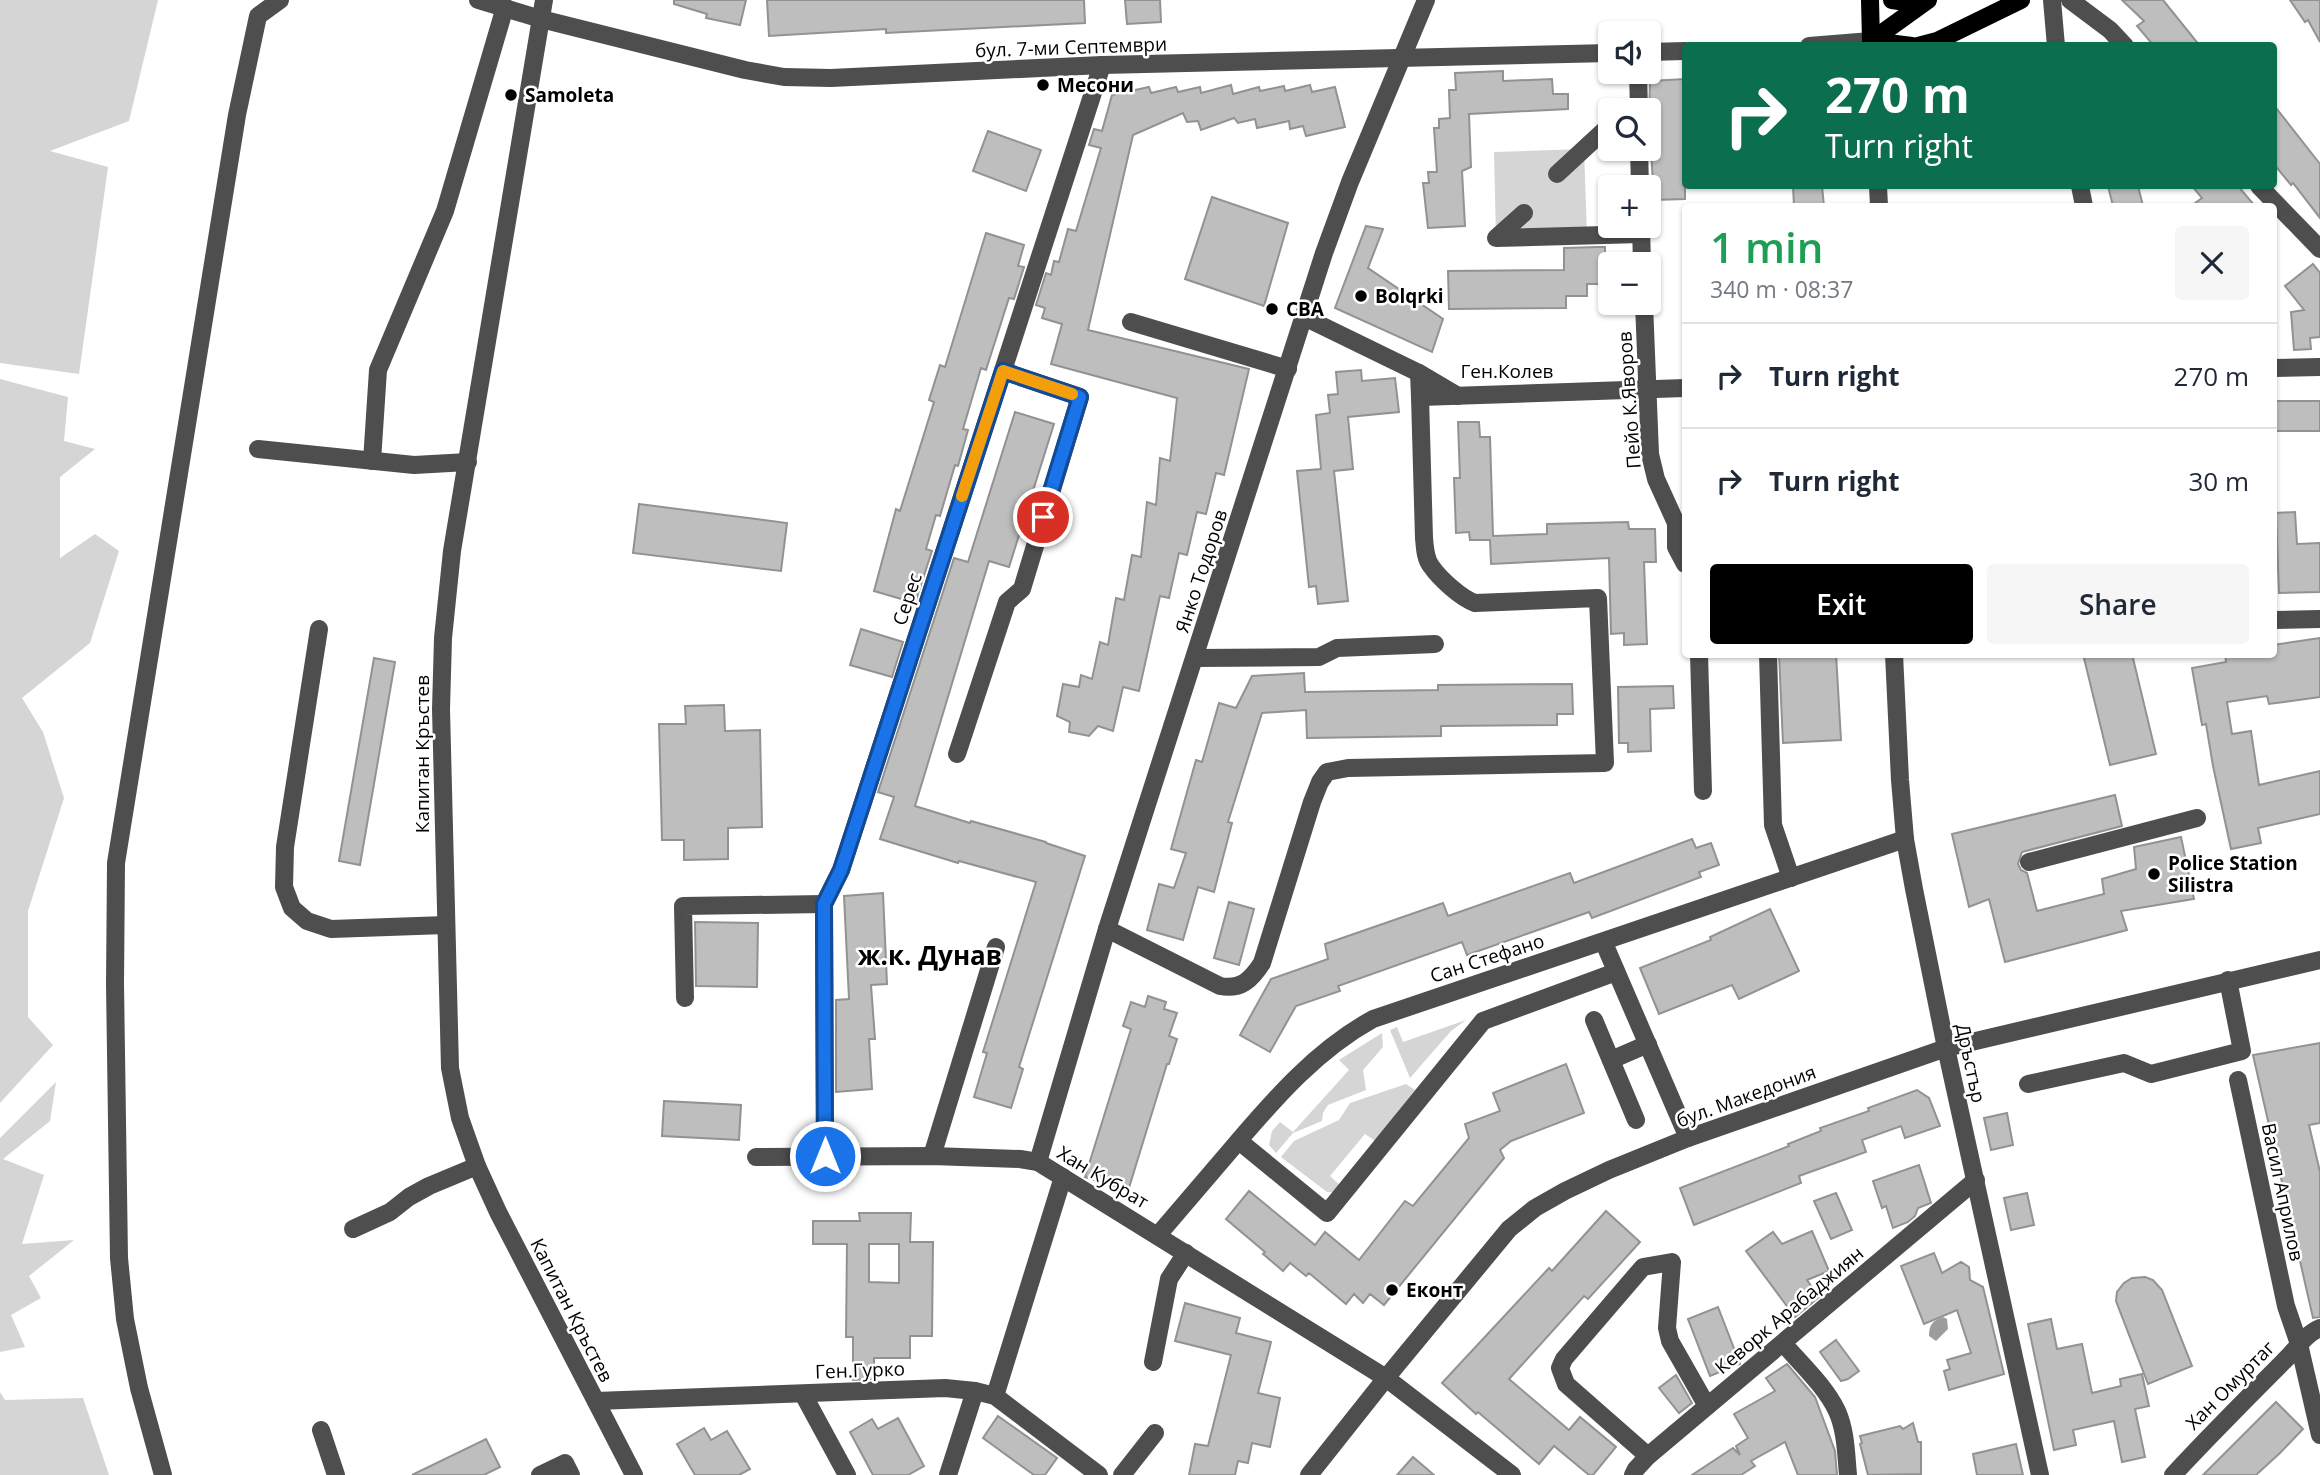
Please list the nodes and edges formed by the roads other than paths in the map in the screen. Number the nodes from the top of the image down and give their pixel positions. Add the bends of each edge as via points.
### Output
1 (280, 0) edge
2 (478, 0) edge
3 (544, 0) edge
4 (1426, 0) edge
5 (1870, 0) edge
6 (1892, 0) edge
7 (1922, 0) edge
8 (1928, 0) edge
9 (2021, 0) edge
10 (2052, 0) edge
11 (2070, 0) edge
12 (505, 7) junction
13 (541, 19) junction
14 (1871, 42) edge
15 (1872, 42) edge
16 (1933, 42) edge
17 (2056, 42) edge
18 (2121, 42) edge
19 (1682, 51) edge
20 (1661, 52) edge
21 (1598, 53) edge
22 (1403, 58) junction
23 (1102, 65) junction
24 (1598, 136) edge
25 (1557, 174) dead end
26 (2262, 189) edge
27 (2275, 203) edge
28 (2277, 205) edge
29 (1524, 213) dead end
30 (1598, 232) edge
31 (2320, 249) edge
32 (1644, 315) edge
33 (1304, 317) junction
34 (1131, 322) dead end
35 (2320, 367) edge
36 (2277, 368) edge
37 (1288, 369) junction
38 (1003, 371) junction
39 (1419, 373) junction
40 (1682, 387) edge
41 (1647, 389) junction
42 (1458, 396) junction
43 (1420, 397) junction
44 (258, 449) dead end
45 (372, 461) junction
46 (468, 462) junction
47 (1681, 523) edge
48 (1682, 558) edge
49 (2320, 619) edge
50 (2277, 620) edge
51 (318, 629) dead end
52 (1435, 644) dead end
53 (1195, 658) junction
54 (1699, 658) edge
55 (1768, 658) edge
56 (1894, 658) edge
57 (957, 754) dead end
58 (1703, 791) dead end
59 (2197, 818) dead end
60 (1906, 839) junction
61 (2029, 862) dead end
62 (1791, 878) junction
63 (824, 904) junction
64 (446, 925) junction
65 (1107, 929) junction
66 (1604, 943) junction
67 (996, 947) dead end
68 (2320, 960) edge
69 (1616, 972) junction
70 (2228, 981) junction
71 (685, 998) dead end
72 (1594, 1020) dead end
73 (1648, 1044) junction
74 (1946, 1048) junction
75 (1611, 1060) junction
76 (2238, 1080) dead end
77 (2028, 1084) dead end
78 (1636, 1120) dead end
79 (1688, 1138) junction
80 (1238, 1141) junction
81 (825, 1156) junction
82 (932, 1156) junction
83 (756, 1157) dead end
84 (1038, 1162) junction
85 (477, 1166) junction
86 (1062, 1177) junction
87 (1976, 1180) junction
88 (353, 1229) dead end
89 (1158, 1236) junction
90 (1186, 1253) junction
91 (2320, 1328) edge
92 (1783, 1343) junction
93 (2299, 1344) junction
94 (1153, 1362) dead end
95 (1386, 1378) junction
96 (975, 1391) junction
97 (803, 1394) junction
98 (995, 1396) junction
99 (596, 1401) junction
100 (1707, 1406) junction
101 (321, 1430) dead end
102 (1155, 1433) dead end
103 (2320, 1435) edge
104 (1648, 1457) junction
105 (163, 1475) edge
106 (336, 1475) edge
107 (540, 1475) edge
108 (571, 1475) edge
109 (634, 1475) edge
110 (847, 1475) edge
111 (948, 1475) edge
112 (1099, 1475) edge
113 (1122, 1475) edge
114 (1309, 1475) edge
115 (1512, 1475) edge
116 (1633, 1475) edge
117 (1848, 1475) edge
118 (2040, 1475) edge
119 (2173, 1475) edge

1 - 105 street via 258,16 237,115 116,863 119,1258 125,1320
2 - 12 street, бул. 7-ми Септември
3 - 13 street, Капитан Кръстев
4 - 22 street, Янко Тодоров
5 - 14 main road
6 - 7 main road
8 - 15 main road
9 - 16 main road
10 - 17 street
11 - 18 street
12 - 13 street, бул. 7-ми Септември
12 - 45 street via 445,211 378,370
13 - 23 street, бул. 7-ми Септември via 784,77
13 - 46 street, Капитан Кръстев
19 - 20 street
21 - 22 street, бул. 7-ми Септември
22 - 23 street, бул. 7-ми Септември
22 - 33 street, Янко Тодоров via 1350,182
23 - 38 street, Серес
24 - 25 street
26 - 27 street
28 - 31 street
29 - 30 street via 1496,238
32 - 41 street, Пейо К.Яворов
33 - 37 street, Янко Тодоров
33 - 39 street, Ген.Колев
34 - 37 street
35 - 36 street
37 - 53 street, Янко Тодоров
38 - 57 street via 1080,397 1022,589 1007,602
38 - 63 street, Серес via 841,870
39 - 42 street, Ген.Колев
39 - 43 street
40 - 41 street, Ген.Колев
41 - 42 street, Ген.Колев
41 - 47 street, Пейо К.Яворов via 1656,479
42 - 43 street
43 - 65 street via 1424,538 1431,567 1464,599 1475,603 1598,598 1605,763 1327,772 1312,802 1262,963 1242,986 1220,986
44 - 45 street
45 - 46 street via 414,465
46 - 64 street, Капитан Кръстев via 443,638
47 - 48 street, Пейо К.Яворов via 1676,547
49 - 50 street
51 - 64 street via 285,847 284,887 292,908 307,921 331,929
52 - 53 street via 1337,648 1319,657
53 - 65 street, Янко Тодоров
54 - 58 street
55 - 62 street via 1773,825
56 - 60 street, Дръстър
59 - 61 street
60 - 62 street, Сан Стефано
60 - 74 street, Дръстър
62 - 66 street, Сан Стефано
63 - 71 street via 683,906
63 - 81 street, Серес
64 - 85 street, Капитан Кръстев via 450,1068 460,1118
65 - 84 street, Янко Тодоров
66 - 69 street
66 - 80 street, Сан Стефано via 1373,1019 1318,1056
67 - 82 street
68 - 70 street, бул. Македония
69 - 73 street
69 - 80 street via 1483,1021 1327,1213
70 - 74 street, бул. Македония
70 - 77 street via 2242,1051 2151,1074 2124,1063
72 - 75 street
73 - 75 street
73 - 79 street
74 - 79 street, бул. Македония
74 - 87 street, Дръстър
75 - 78 street
76 - 93 street, Васил Априлов via 2286,1306
79 - 95 street, бул. Македония via 1609,1170 1535,1208 1509,1229
80 - 89 street, Сан Стефано
81 - 82 street, Хан Кубрат
81 - 83 street, Хан Кубрат
82 - 84 street, Хан Кубрат
84 - 86 street, Хан Кубрат
85 - 88 street via 429,1186
85 - 99 street, Капитан Кръстев
86 - 89 street, Хан Кубрат
86 - 98 street
87 - 92 street, Кеворк Арабаджиян
87 - 118 street, Дръстър
89 - 90 street, Хан Кубрат
90 - 94 street via 1169,1279
90 - 95 street, Хан Кубрат
91 - 93 street, Хан Омуртаг
92 - 100 street, Кеворк Арабаджиян
92 - 117 street via 1837,1411 1844,1431
93 - 103 street, Васил Априлов
93 - 119 street, Хан Омуртаг
95 - 114 street, бул. Македония
95 - 115 street, Хан Кубрат
96 - 97 street, Ген.Гурко via 945,1388
96 - 98 street, Ген.Гурко
96 - 111 street
97 - 99 street, Ген.Гурко
97 - 110 street
98 - 112 street, Ген.Гурко
99 - 109 street, Капитан Кръстев
100 - 104 street, Кеворк Арабаджиян
100 - 104 street via 1670,1341 1672,1262 1643,1267 1560,1368 1566,1384
101 - 106 street
102 - 113 street
104 - 116 street, Кеворк Арабаджиян
107 - 108 street via 565,1463

